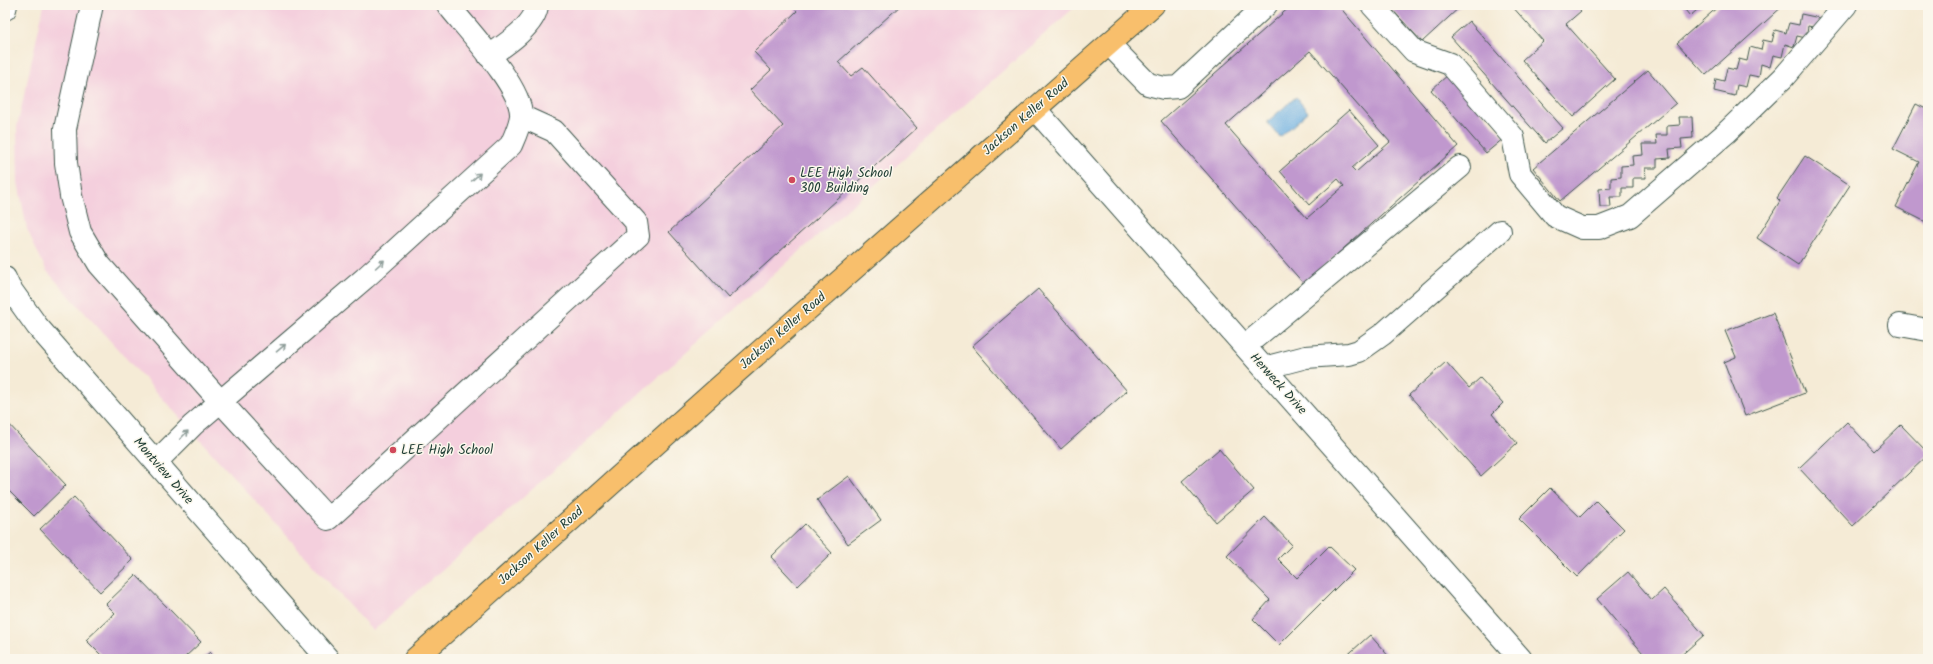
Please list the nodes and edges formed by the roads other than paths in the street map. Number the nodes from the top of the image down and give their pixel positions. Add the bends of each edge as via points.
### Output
1 (6, 5) edge
2 (92, 5) edge
3 (448, 5) edge
4 (537, 5) edge
5 (1153, 5) edge
6 (1266, 5) edge
7 (1372, 5) edge
8 (1846, 5) edge
9 (5, 9) edge
10 (1109, 44) junction
11 (489, 56) junction
12 (1035, 108) junction
13 (521, 116) junction
14 (1460, 167) dead end
15 (1500, 231) dead end
16 (5, 278) edge
17 (1900, 325) dead end
18 (1928, 330) edge
19 (1245, 346) junction
20 (1264, 368) junction
21 (220, 401) junction
22 (156, 462) junction
23 (328, 659) edge
24 (415, 659) edge
25 (1520, 659) edge

1 - 9 street
2 - 21 street via 65,129 66,163 80,232 99,264
3 - 11 street
4 - 11 street via 536,11 518,35
5 - 10 main road, Jackson Keller Road
6 - 10 street via 1178,87 1164,88 1148,84
7 - 8 street via 1414,51 1450,64 1513,136 1520,174 1555,216 1582,228 1599,228 1630,216 1726,133 1783,78
10 - 12 main road, Jackson Keller Road
11 - 13 street via 511,84 520,106
12 - 19 street, Herweck Drive
12 - 24 main road, Jackson Keller Road
21 -> 13 street via 364,278 505,151 511,144
13 - 21 street via 554,131 636,222 638,236 328,518
14 - 19 street
15 - 20 street via 1383,334 1359,351 1306,357
16 - 22 street, Montview Drive via 37,326
17 - 18 street
19 - 20 street, Herweck Drive
20 - 25 street, Herweck Drive
22 -> 21 street
22 - 23 street, Montview Drive

